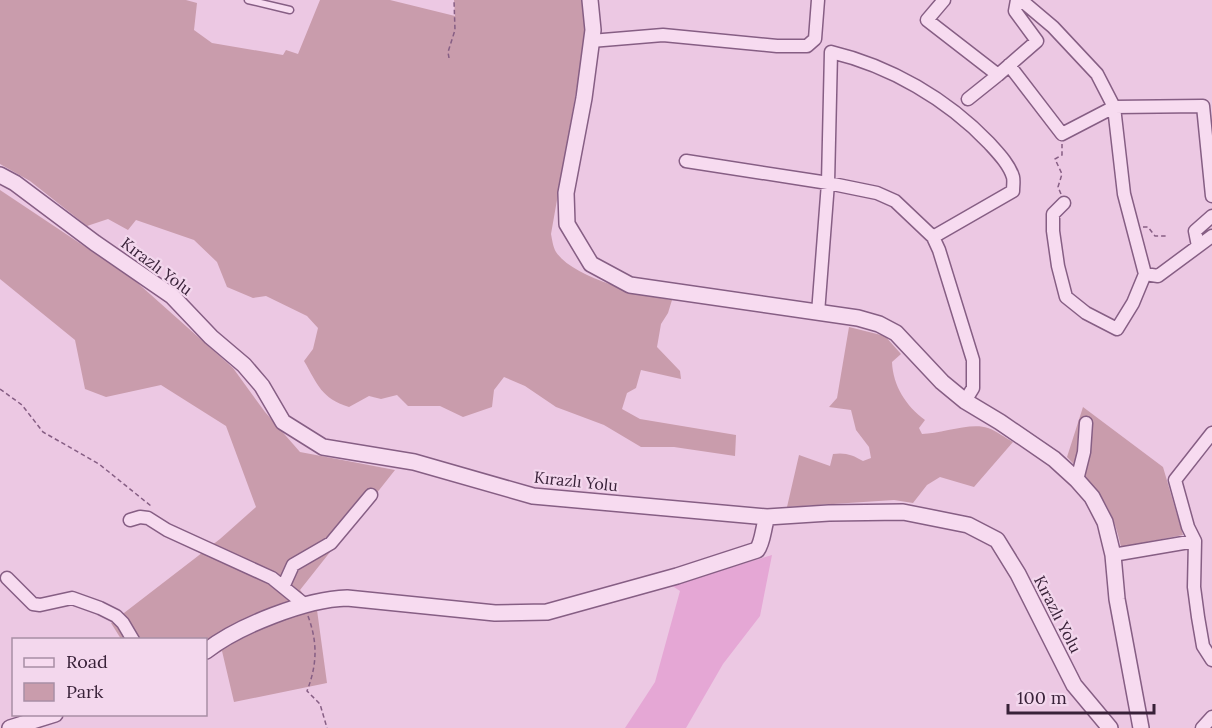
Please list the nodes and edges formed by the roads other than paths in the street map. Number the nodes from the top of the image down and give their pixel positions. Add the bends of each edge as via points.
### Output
1 (248, 0) edge
2 (590, 0) edge
3 (818, 0) edge
4 (944, 0) edge
5 (1019, 0) edge
6 (290, 10) dead end
7 (591, 41) junction
8 (1009, 65) junction
9 (998, 75) junction
10 (968, 99) dead end
11 (1114, 106) junction
12 (686, 161) dead end
13 (0, 175) edge
14 (828, 183) junction
15 (1212, 196) edge
16 (1064, 203) road end
17 (1212, 216) edge
18 (1212, 236) edge
19 (933, 237) junction
20 (1198, 246) junction
21 (1145, 274) junction
22 (818, 313) junction
23 (964, 400) junction
24 (1086, 423) dead end
25 (1212, 434) edge
26 (1077, 480) junction
27 (371, 495) dead end
28 (767, 517) junction
29 (130, 519) dead end
30 (1195, 541) junction
31 (1113, 555) junction
32 (7, 578) dead end
33 (284, 585) junction
34 (304, 604) junction
35 (132, 638) edge
36 (207, 650) edge
37 (1212, 660) edge
38 (49, 716) edge
39 (1212, 717) edge
40 (10, 728) edge
41 (1110, 728) edge
42 (1141, 728) edge
43 (1202, 728) edge

1 - 6 lane
2 - 7 street
3 - 7 street via 816,39 807,46 663,35
4 - 9 street via 927,20
5 - 8 street via 1015,11 1037,41
5 - 11 street via 1053,27 1097,74
7 - 22 street via 566,193 567,224 591,264 630,285
8 - 9 street
8 - 11 street via 1062,134
9 - 10 street
11 - 15 street via 1203,106
11 - 21 street via 1124,194
12 - 14 street
13 - 28 street, Kırazlı Yolu via 172,296 244,365 283,422 323,447 414,462 532,496
14 - 19 street via 877,192 895,201
14 - 19 street via 831,52 876,66 938,99 975,128 1001,156 1013,178 1013,191
14 - 22 street
16 - 21 street via 1053,214 1053,231 1066,297 1117,329
17 - 20 street via 1195,231
18 - 20 street
19 - 23 street via 973,360 973,388
20 - 21 street via 1158,276
22 - 23 street via 858,318 896,333
23 - 26 street via 1054,459
24 - 26 street
25 - 30 street via 1175,480
26 - 31 street via 1092,497 1105,522
27 - 33 street via 331,543 293,565
28 - 34 street via 757,550 548,612 495,613 347,598
28 - 41 street, Kırazlı Yolu via 903,512 968,525 997,540 1074,684
29 - 33 street via 148,518
30 - 31 street
30 - 37 street via 1198,616 1203,646
31 - 42 street via 1117,599
32 - 35 street via 33,604 72,598 100,608 116,616
33 - 34 street
34 - 36 street via 234,633
38 - 40 street
39 - 43 street

